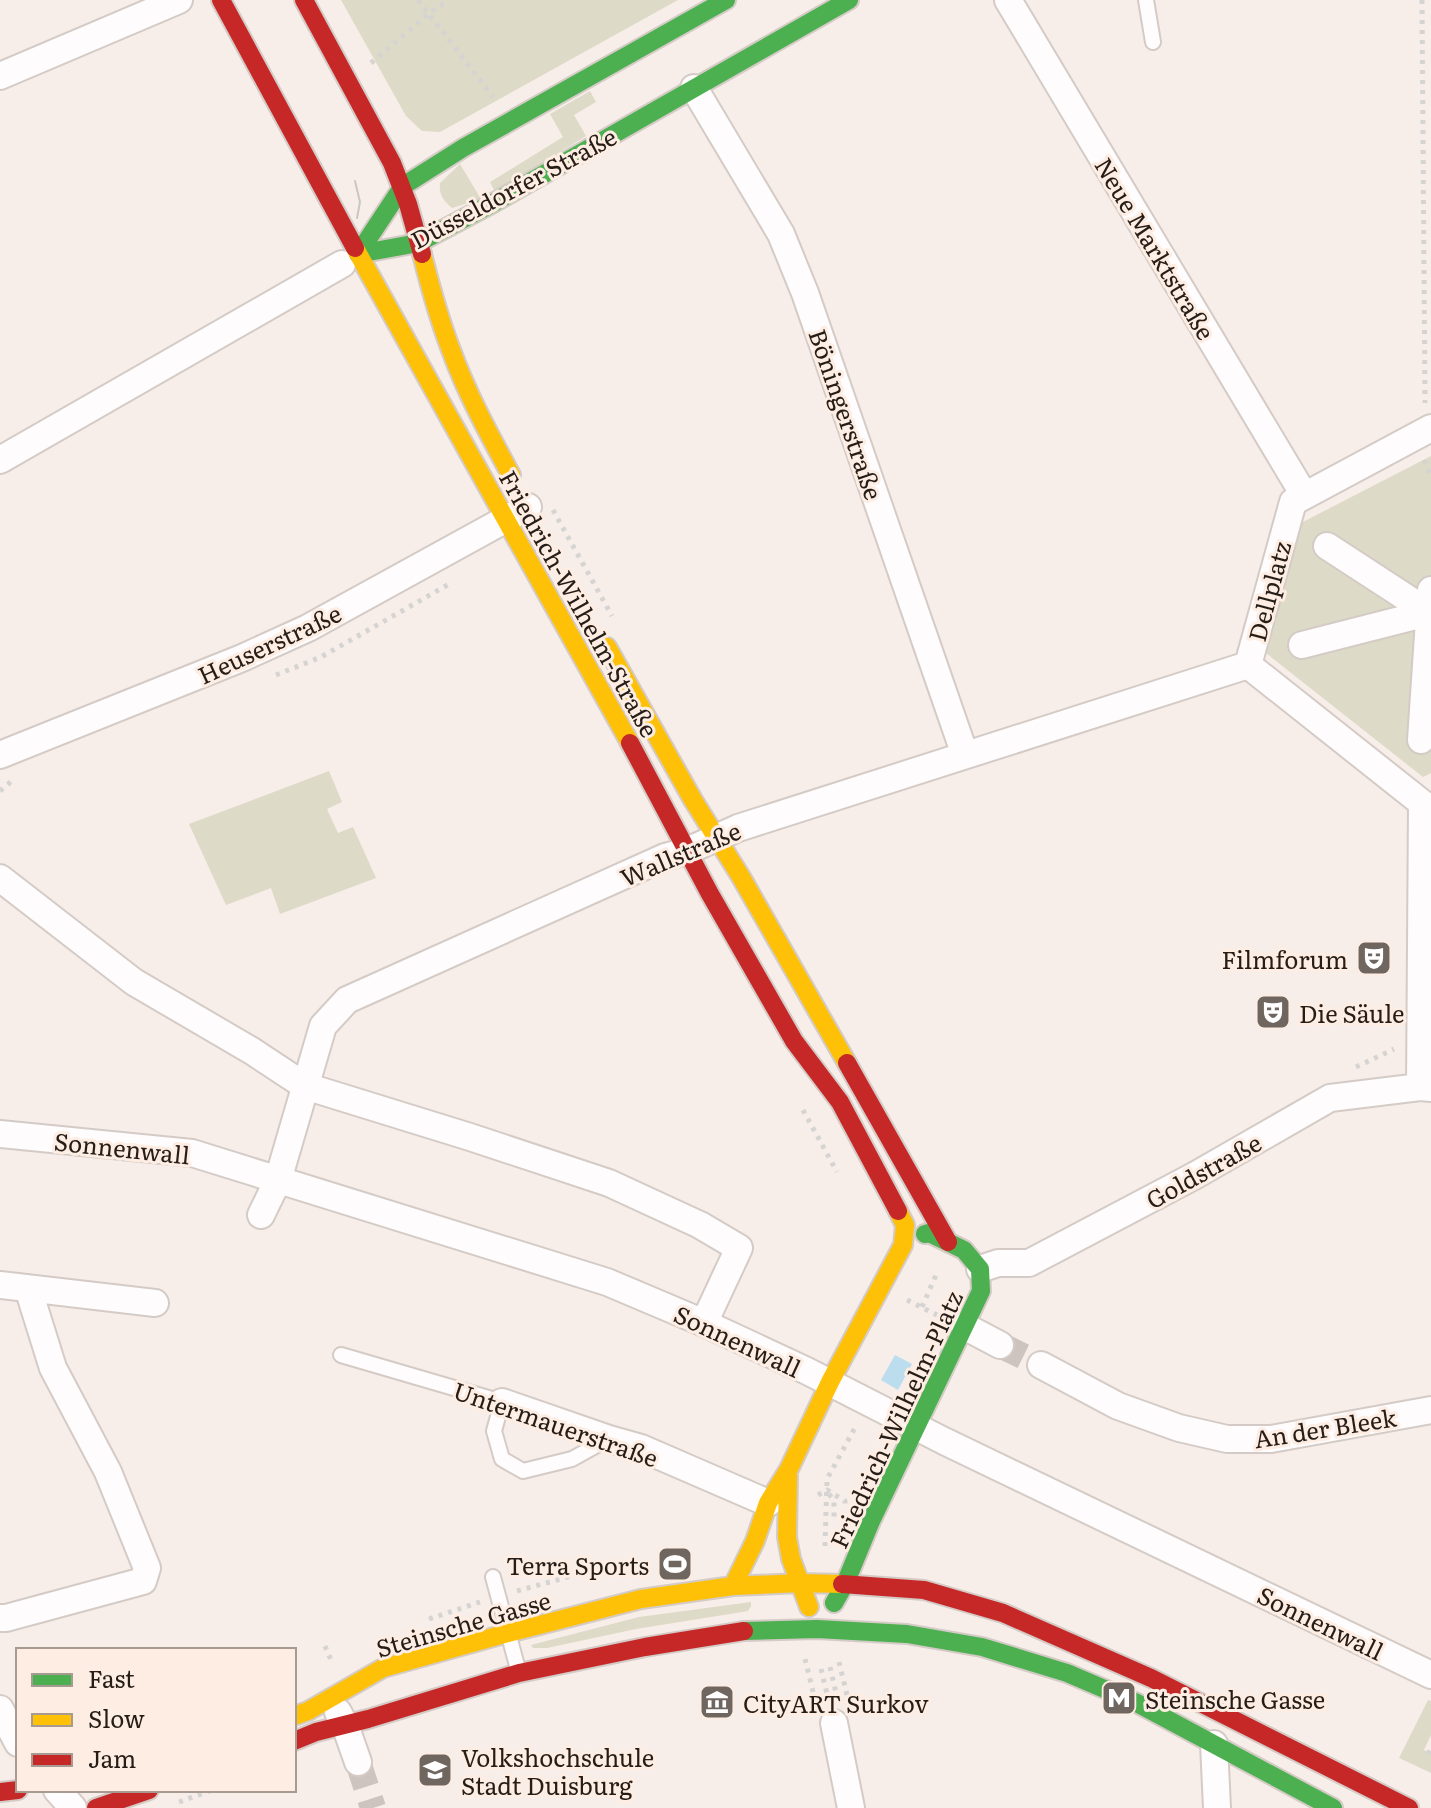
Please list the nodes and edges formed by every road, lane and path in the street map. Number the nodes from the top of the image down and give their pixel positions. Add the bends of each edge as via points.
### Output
1 (179, 0) edge
2 (221, 0) edge
3 (304, 0) edge
4 (418, 0) edge
5 (449, 0) edge
6 (726, 0) edge
7 (849, 0) edge
8 (1008, 0) edge
9 (1146, 0) edge
10 (1422, 0) edge
11 (428, 14) junction
12 (1153, 42) dead end
13 (368, 66) dead end
14 (0, 76) edge
15 (694, 88) junction
16 (498, 104) dead end
17 (403, 186) junction
18 (418, 243) junction
19 (350, 259) junction
20 (1425, 411) edge
21 (0, 460) edge
22 (1298, 498) junction
23 (523, 516) junction
24 (1327, 546) dead end
25 (1431, 605) edge
26 (596, 627) dead end
27 (1302, 645) dead end
28 (1248, 665) junction
29 (1421, 740) dead end
30 (0, 755) edge
31 (965, 755) junction
32 (1426, 801) edge
33 (717, 838) junction
34 (687, 851) junction
35 (0, 878) edge
36 (305, 1086) junction
37 (1426, 1088) edge
38 (797, 1100) dead end
39 (0, 1134) edge
40 (278, 1180) junction
41 (843, 1184) dead end
42 (261, 1215) dead end
43 (905, 1225) joint
44 (948, 1242) junction
45 (903, 1245) junction
46 (980, 1269) junction
47 (0, 1285) edge
48 (28, 1288) junction
49 (904, 1299) dead end
50 (155, 1303) dead end
51 (953, 1322) junction
52 (704, 1323) junction
53 (1000, 1345) tunnel mouth
54 (341, 1355) dead end
55 (1041, 1365) tunnel mouth
56 (830, 1382) junction
57 (502, 1402) junction
58 (869, 1402) junction
59 (1431, 1410) edge
60 (916, 1426) junction
61 (609, 1439) junction
62 (789, 1469) junction
63 (827, 1490) junction
64 (808, 1500) dead end
65 (816, 1501) dead end
66 (834, 1501) dead end
67 (768, 1503) junction
68 (844, 1517) dead end
69 (825, 1547) dead end
70 (493, 1577) dead end
71 (801, 1583) junction
72 (845, 1584) junction
73 (733, 1586) junction
74 (0, 1618) edge
75 (817, 1629) junction
76 (508, 1633) junction
77 (804, 1658) dead end
78 (839, 1659) dead end
79 (830, 1667) dead end
80 (821, 1669) dead end
81 (519, 1673) junction
82 (1431, 1675) edge
83 (330, 1698) junction
84 (834, 1710) junction
85 (296, 1715) edge
86 (345, 1725) junction
87 (296, 1740) edge
88 (1214, 1744) junction
89 (358, 1762) tunnel mouth
90 (143, 1792) edge
91 (207, 1792) edge
92 (175, 1804) dead end
93 (96, 1808) edge
94 (851, 1808) edge
95 (1217, 1808) edge
96 (1333, 1808) edge
97 (1409, 1808) edge

1 - 14 street
2 - 19 main road, Friedrich-Wilhelm-Straße
3 - 17 main road, Friedrich-Wilhelm-Straße
4 - 11 path
5 - 11 path
6 - 17 main road, Düsseldorfer Straße
7 - 15 main road, Düsseldorfer Straße
8 - 22 street, Neue Marktstraße
9 - 12 lane
10 - 20 path
11 - 13 path
11 - 16 path
15 - 18 main road, Düsseldorfer Straße
15 - 31 street, Böningerstraße via 781,234 805,293
17 - 18 main road, Friedrich-Wilhelm-Straße
17 - 19 main road, Düsseldorfer Straße
18 - 19 main road, Düsseldorfer Straße
18 - 23 main road, Friedrich-Wilhelm-Straße via 461,377
19 - 21 street, Düsseldorfer Straße
19 - 23 main road, Friedrich-Wilhelm-Straße
20 - 22 street
22 - 28 street, Dellplatz
23 - 30 street, Heuserstraße via 308,628
23 - 34 main road, Friedrich-Wilhelm-Straße
24 - 25 street
25 - 27 street
25 - 29 street
26 - 33 main road, Friedrich-Wilhelm-Straße
28 - 31 street, Wallstraße
28 - 32 street, Dellplatz
31 - 33 street, Wallstraße
32 - 37 street, Dellplatz
33 - 34 street, Wallstraße
33 - 44 main road, Friedrich-Wilhelm-Straße
34 - 36 street, Wallstraße via 347,1000 323,1026
34 - 43 main road, Friedrich-Wilhelm-Straße via 794,1041 840,1102
35 - 36 street via 134,982
36 - 40 street, Wallstraße
36 - 52 street via 609,1183 739,1248
37 - 46 street, Goldstraße via 1330,1098 1029,1263
38 - 41 path
39 - 40 street, Sonnenwall via 192,1153
40 - 42 street, Wallstraße
40 - 52 street, Sonnenwall via 607,1282
43 - 45 main road, Friedrich-Wilhelm-Platz
44 - 45 main road via 929,1233
44 - 46 main road, Friedrich-Wilhelm-Platz via 964,1250
45 - 56 main road, Friedrich-Wilhelm-Platz
46 - 51 main road, Friedrich-Wilhelm-Platz via 981,1291
47 - 48 street
48 - 50 street
48 - 74 street via 53,1368 108,1472 147,1568 143,1581
49 - 51 path
51 - 53 street
51 - 60 main road, Friedrich-Wilhelm-Platz
52 - 56 street, Sonnenwall
54 - 57 lane, Untermauerstraße
55 - 59 street, An der Bleek via 1118,1406 1227,1439 1271,1439
56 - 58 street, Sonnenwall
56 - 62 main road, Friedrich-Wilhelm-Platz
57 - 61 street, Untermauerstraße
57 - 61 lane via 494,1431 502,1459 523,1471 572,1459
58 - 60 street, Sonnenwall
58 - 63 path via 827,1479
60 - 72 main road, Friedrich-Wilhelm-Platz
60 - 82 street, Sonnenwall
61 - 67 street, Untermauerstraße
62 - 67 main road, Friedrich-Wilhelm-Platz
62 - 71 main road, Friedrich-Wilhelm-Platz via 787,1537
63 - 64 path
63 - 65 path
63 - 66 path
63 - 68 path via 845,1501
63 - 69 path
67 - 73 main road, Friedrich-Wilhelm-Platz
70 - 76 lane
71 - 72 main road, Steinsche Gasse
71 - 73 main road, Steinsche Gasse
71 - 75 main road, Friedrich-Wilhelm-Platz
72 - 75 main road
72 - 97 main road, Steinsche Gasse via 924,1590 1003,1613 1151,1678
73 - 76 main road, Steinsche Gasse via 641,1599
75 - 81 main road via 754,1629
75 - 88 main road via 907,1634 982,1647 1067,1673
76 - 81 lane
76 - 83 main road, Steinsche Gasse via 383,1668
77 - 84 path via 819,1718
78 - 84 path via 850,1710
79 - 84 path
80 - 84 path
81 - 86 main road
83 - 85 main road, Steinsche Gasse
83 - 86 street
84 - 94 street
86 - 87 main road
86 - 89 street
88 - 95 street
88 - 96 main road
90 - 93 main road
91 - 92 path

